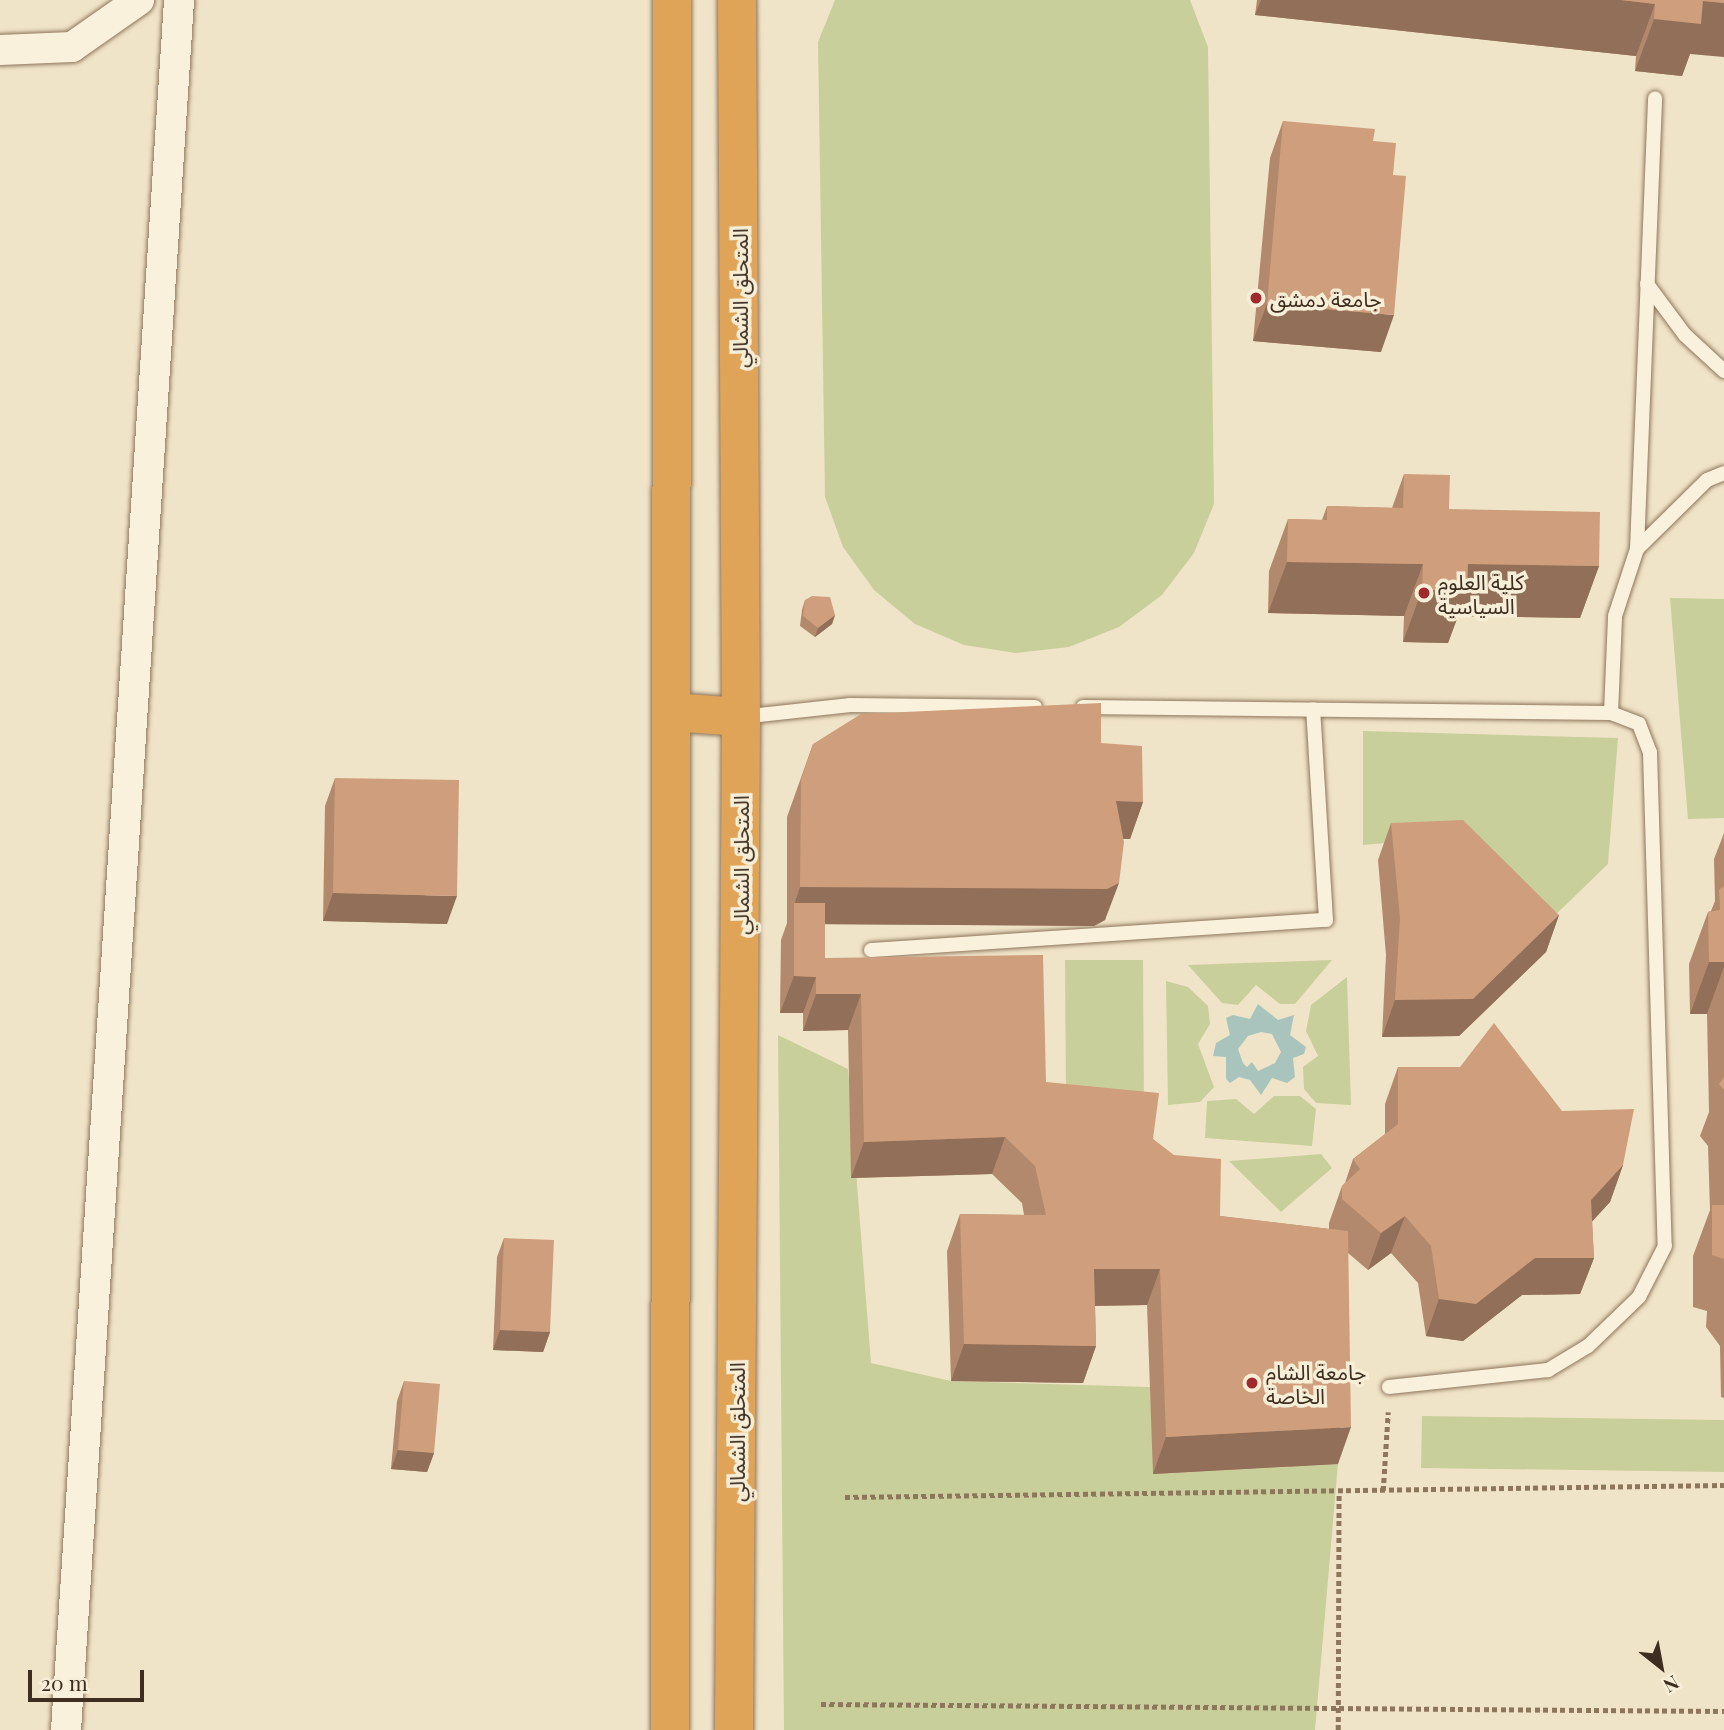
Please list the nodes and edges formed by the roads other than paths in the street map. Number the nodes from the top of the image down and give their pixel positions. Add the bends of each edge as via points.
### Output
1 (139, 0) edge
2 (179, 0) edge
3 (672, 0) edge
4 (737, 0) edge
5 (0, 50) edge
6 (1655, 98) dead end
7 (1647, 284) junction
8 (1724, 371) edge
9 (1724, 473) edge
10 (1637, 549) junction
11 (1313, 709) junction
12 (671, 712) junction
13 (1611, 713) junction
14 (741, 718) junction
15 (871, 950) dead end
16 (1390, 1387) road end
17 (66, 1730) edge
18 (670, 1730) edge
19 (734, 1730) edge

1 - 5 street via 72,47
2 - 17 street
3 - 12 highway
4 - 14 highway, المتحلق الشمالي
6 - 7 lane
7 - 8 lane via 1685,335
7 - 10 lane
9 - 10 lane via 1707,480
10 - 13 lane via 1615,616
11 - 13 lane
11 - 14 lane via 850,705
11 - 15 lane via 1326,920
12 - 14 highway
12 - 18 highway
13 - 16 lane via 1639,724 1650,752 1665,1247 1639,1297 1588,1346 1548,1370
14 - 19 highway, المتحلق الشمالي

